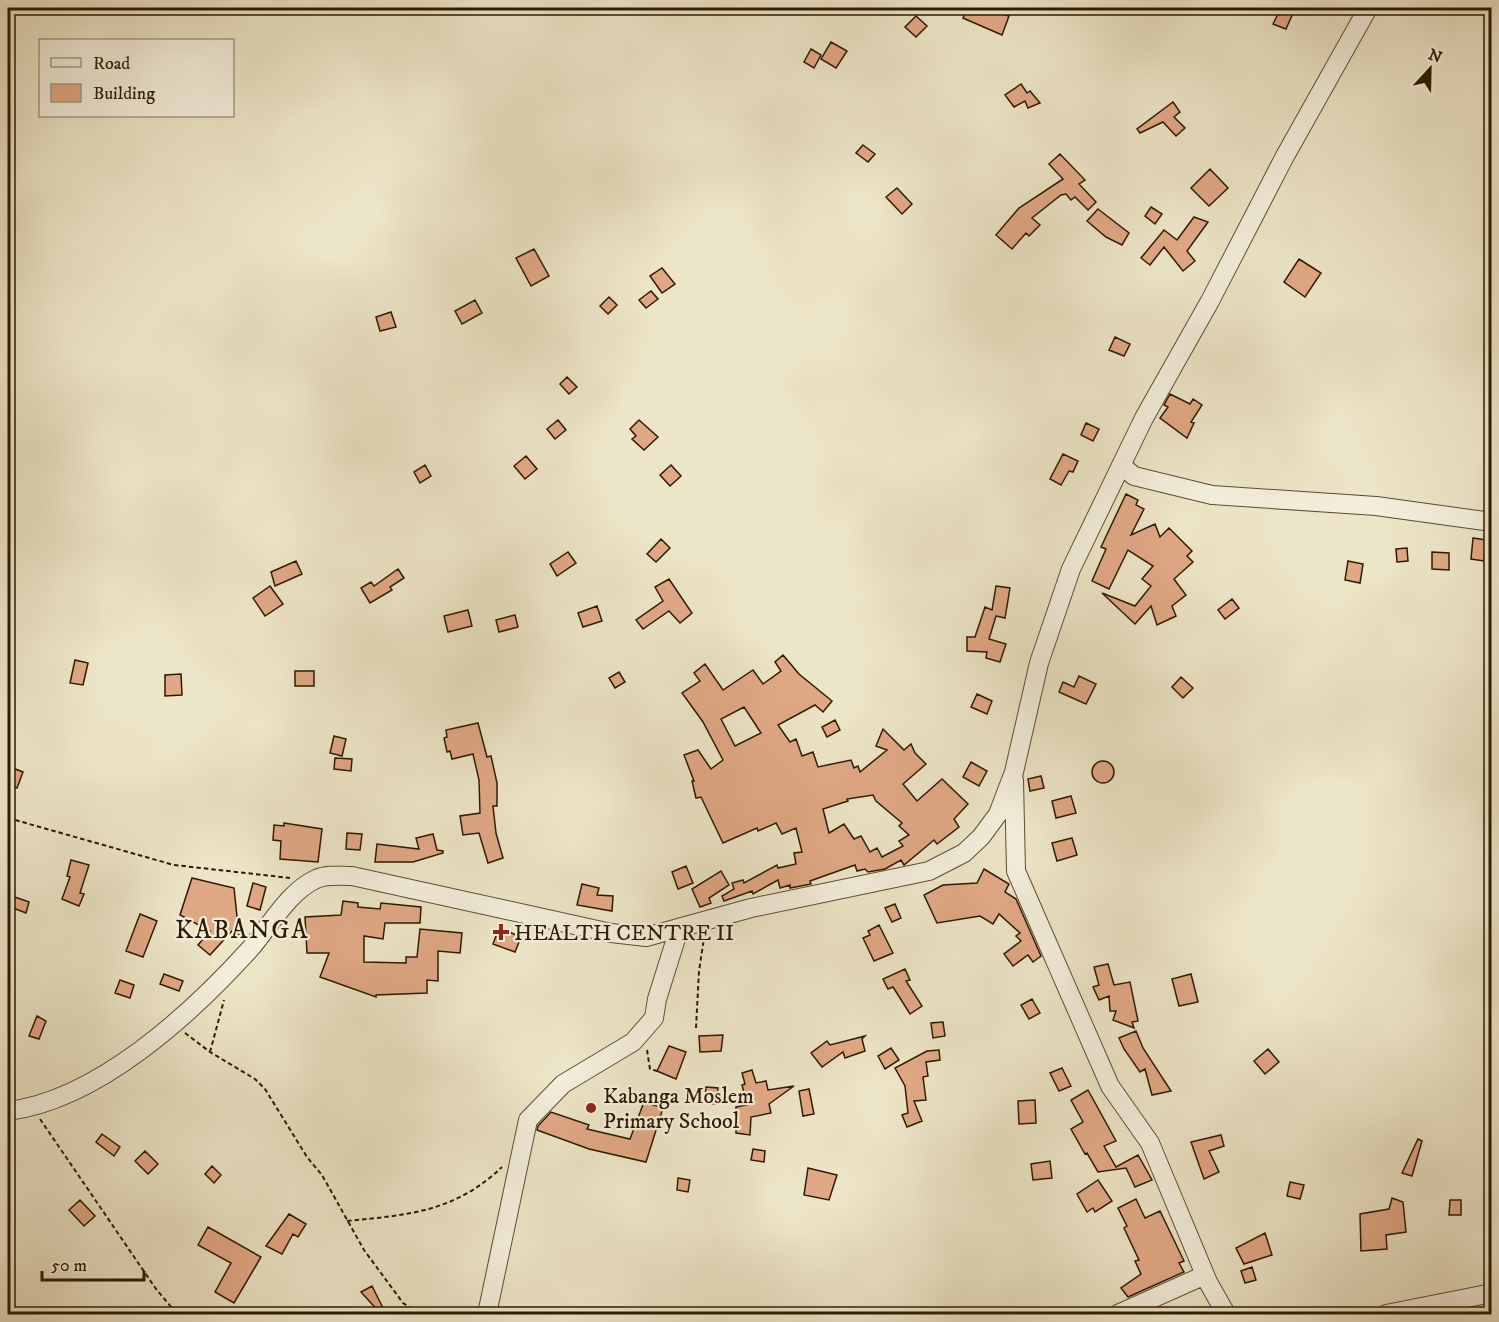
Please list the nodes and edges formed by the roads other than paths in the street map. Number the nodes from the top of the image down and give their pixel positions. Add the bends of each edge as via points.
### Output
1 (1368, 8) edge
2 (1121, 465) junction
3 (1491, 522) edge
4 (1014, 772) junction
5 (680, 929) junction
6 (8, 1111) edge
7 (1205, 1275) junction
8 (1491, 1293) edge
9 (487, 1314) edge
10 (1118, 1314) edge
11 (1226, 1314) edge
12 (1386, 1314) edge

1 - 2 street
2 - 3 street via 1134,476 1212,495 1376,506
2 - 4 street via 1068,579 1039,663
4 - 5 street via 998,814 981,837 964,853 929,871 762,905
4 - 7 street via 1016,871 1110,1086 1150,1143
5 - 6 street via 646,937 611,933 352,876 324,876 292,898 250,949 150,1046 62,1098
5 - 9 street via 654,1018 645,1030 633,1042 562,1084 528,1120
7 - 10 street
7 - 11 street
8 - 12 street

